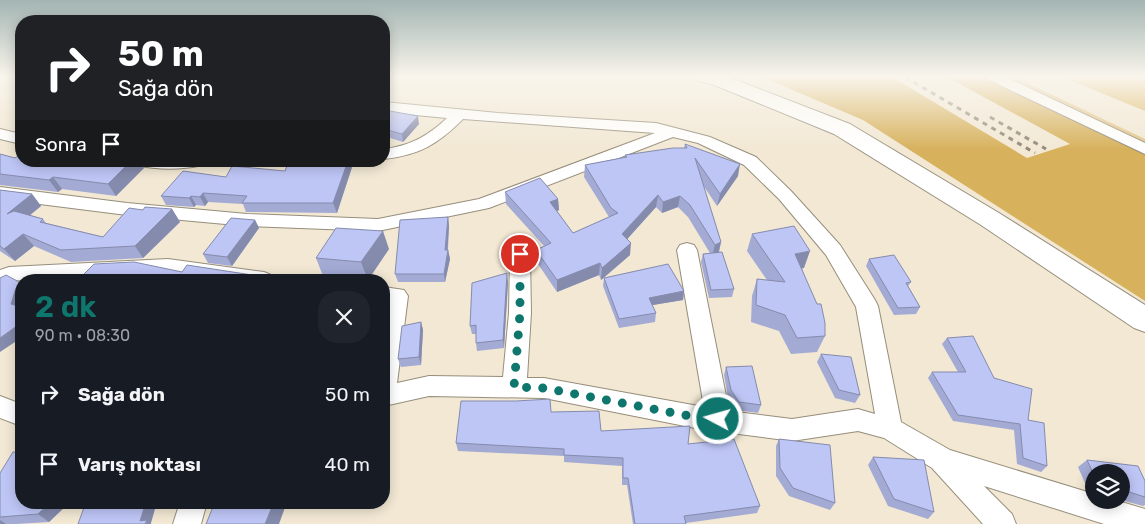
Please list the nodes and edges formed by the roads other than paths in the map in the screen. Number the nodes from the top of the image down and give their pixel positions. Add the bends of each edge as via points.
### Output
1 (772, 101) edge
2 (1045, 101) edge
3 (390, 108) edge
4 (460, 114) junction
5 (672, 132) junction
6 (0, 134) edge
7 (15, 138) edge
8 (1145, 149) edge
9 (390, 154) edge
10 (0, 193) edge
11 (687, 250) dead end
12 (520, 254) dead end
13 (223, 274) edge
14 (0, 280) edge
15 (390, 295) edge
16 (1145, 320) edge
17 (390, 347) edge
18 (514, 387) junction
19 (390, 395) edge
20 (0, 407) edge
21 (15, 413) edge
22 (718, 419) junction
23 (890, 429) junction
24 (940, 460) junction
25 (192, 509) edge
26 (1145, 523) edge
27 (187, 524) edge
28 (1002, 524) edge

1 - 16 main road via 842,129 990,219
2 - 8 street
3 - 4 street
4 - 5 street via 656,128
4 - 9 street via 438,136 422,146
5 - 10 street via 483,204 378,225 238,219
5 - 23 street via 704,140 750,161 833,250 867,306
6 - 7 street
11 - 22 street
12 - 18 street via 520,313
13 - 14 street via 168,266 9,274
15 - 17 street via 397,296
18 - 19 street via 429,386
18 - 22 street via 544,388
20 - 21 street
22 - 23 street via 792,430 858,420
23 - 24 street
24 - 26 street
24 - 28 street
25 - 27 street

